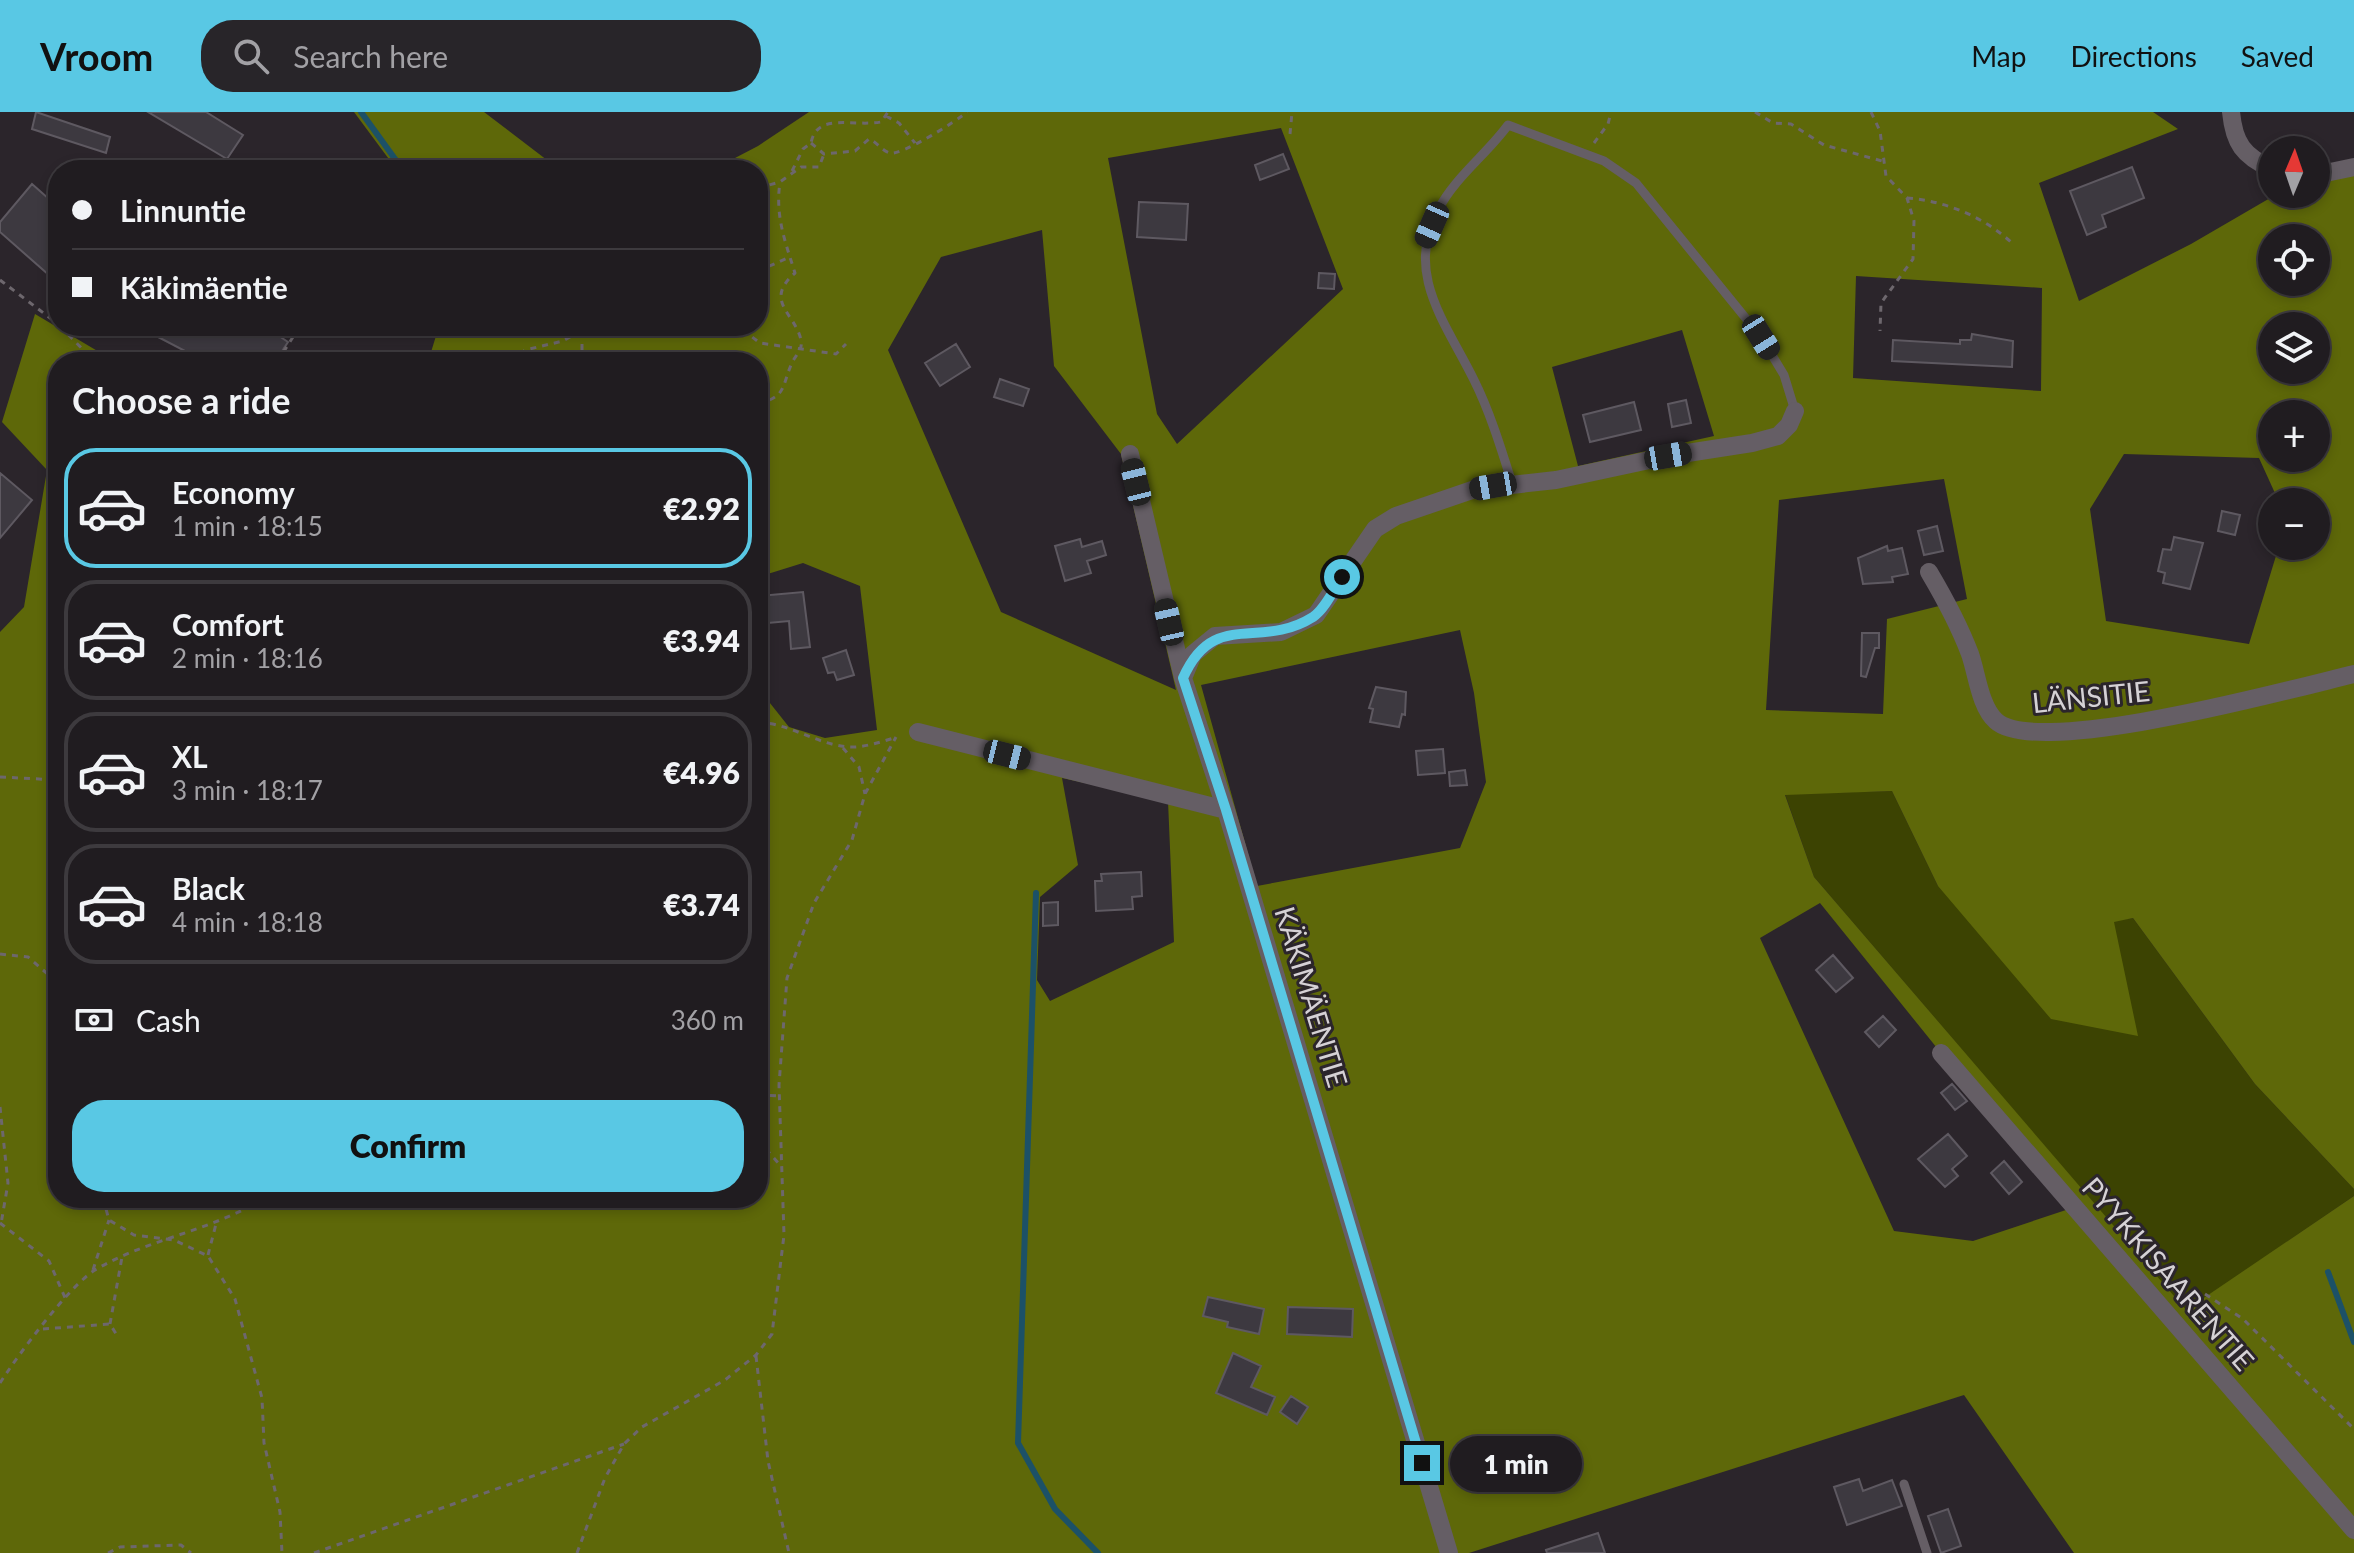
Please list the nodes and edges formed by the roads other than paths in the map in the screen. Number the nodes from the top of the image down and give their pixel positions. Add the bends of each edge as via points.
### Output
1 (2231, 112) edge
2 (2258, 163) edge
3 (2354, 167) edge
4 (2330, 172) edge
5 (1795, 411) joint
6 (1130, 454) dead end
7 (1512, 483) junction
8 (1929, 572) dead end
9 (2354, 674) edge
10 (1183, 678) junction
11 (918, 732) road end
12 (1226, 810) junction
13 (1941, 1053) dead end
14 (1904, 1484) dead end
15 (2354, 1530) edge
16 (1449, 1553) edge
17 (1927, 1553) edge

1 - 2 street via 2233,138
3 - 4 street
5 - 7 street via 1778,436 1752,443 1556,480
5 - 7 lane via 1784,375 1761,337 1636,183 1604,161 1508,125 1439,207 1424,242 1427,282 1447,334 1480,393
6 - 10 street, KÄKIMÄENTIE
7 - 10 street via 1475,489 1396,516 1375,529 1316,615 1281,632 1215,636 1193,654
8 - 9 street, LÄNSITIE via 1952,611 1988,710 2006,728 2022,733 2176,715
10 - 12 street, KÄKIMÄENTIE
11 - 12 street
12 - 16 street, KÄKIMÄENTIE
13 - 15 street, PYYKKISAARENTIE
14 - 17 lane

